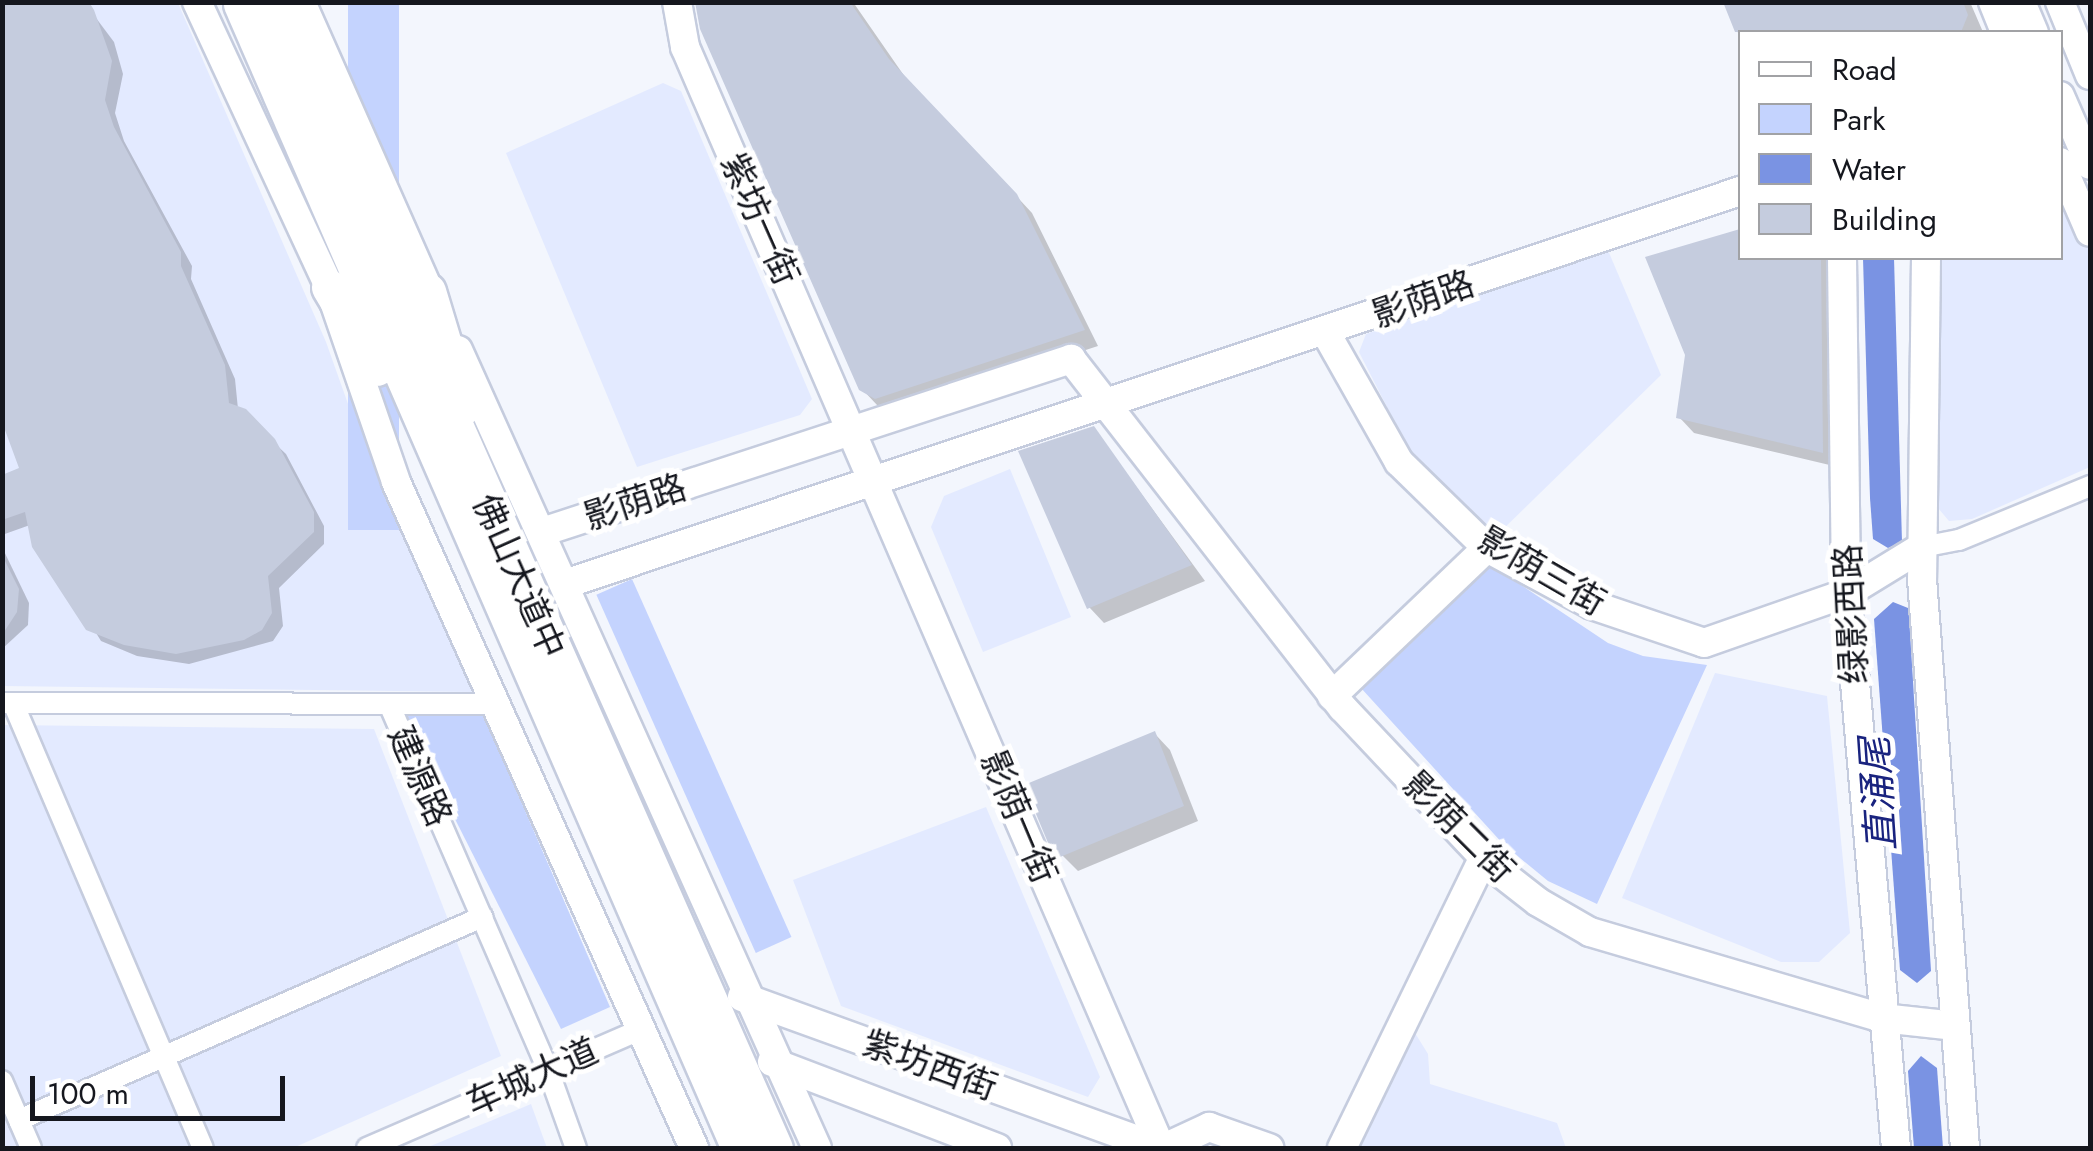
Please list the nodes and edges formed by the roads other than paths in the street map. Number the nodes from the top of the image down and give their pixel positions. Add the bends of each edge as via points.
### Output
1 (197, 2) edge
2 (301, 2) edge
3 (677, 2) edge
4 (1992, 2) edge
5 (2021, 2) edge
6 (255, 3) edge
7 (2072, 13) edge
8 (2004, 30) edge
9 (2033, 30) edge
10 (2090, 75) edge
11 (2063, 103) edge
12 (2090, 165) edge
13 (2063, 169) edge
14 (1738, 192) edge
15 (2090, 232) edge
16 (1842, 260) edge
17 (1926, 260) edge
18 (329, 287) junction
19 (428, 292) junction
20 (1326, 332) junction
21 (1106, 408) junction
22 (854, 433) junction
23 (876, 485) junction
24 (2090, 486) edge
25 (471, 504) junction
26 (542, 532) junction
27 (1922, 547) junction
28 (1487, 548) junction
29 (565, 584) junction
30 (1847, 593) junction
31 (1332, 696) junction
32 (8, 703) edge
33 (389, 704) junction
34 (496, 704) junction
35 (1484, 857) junction
36 (482, 917) junction
37 (701, 982) junction
38 (751, 1000) junction
39 (1882, 1018) junction
40 (1956, 1026) junction
41 (642, 1028) junction
42 (728, 1046) junction
43 (164, 1056) junction
44 (779, 1065) junction
45 (548, 1070) junction
46 (2, 1081) edge
47 (19, 1120) junction
48 (31, 1148) edge
49 (203, 1148) edge
50 (368, 1148) edge
51 (576, 1148) edge
52 (694, 1148) edge
53 (739, 1148) edge
54 (775, 1148) edge
55 (817, 1148) edge
56 (998, 1148) edge
57 (1161, 1148) edge
58 (1270, 1148) edge
59 (1342, 1148) edge
60 (1896, 1148) edge
61 (1965, 1148) edge

1 - 18 street
2 - 19 street, 佛山大道中
3 - 22 street, 紫坊一街 via 685,47
4 - 8 street
5 - 9 street
6 - 25 highway, 佛山大道中
7 - 10 street
11 - 12 street
13 - 15 street
14 - 20 street, 影荫路
16 - 30 street, 绿影西路
17 - 27 street, 绿影西路
18 - 25 highway
18 - 34 street via 396,482
19 - 25 highway
19 - 26 street, 佛山大道中
20 - 21 street, 影荫路
20 - 28 street, 影荫三街 via 1399,462
21 - 22 street, 影荫路 via 1071,359
21 - 23 street, 影荫路
21 - 31 street, 影荫二街
22 - 23 street, 紫坊一街
22 - 26 street, 影荫路
23 - 29 street, 影荫路
23 - 57 street, 影荫一街
24 - 27 street via 1959,540
25 - 37 highway, 佛山大道中
25 - 53 highway, 佛山大道中
26 - 29 street, 佛山大道中
27 - 30 street, 影荫三街
27 - 40 street, 绿影西路
28 - 30 street, 影荫三街 via 1592,606 1704,643
28 - 31 street
29 - 38 street, 佛山大道中
30 - 39 street, 绿影西路
31 - 35 street, 影荫二街
32 - 33 street, 建源路
32 - 43 street
33 - 34 street
33 - 36 street, 建源路
34 - 41 street
35 - 39 street, 影荫二街 via 1538,902 1590,932
35 - 59 street
36 - 43 street
36 - 45 street, 建源路
37 - 38 street, 紫坊西街
37 - 42 highway, 佛山大道中
38 - 44 street, 佛山大道中
38 - 57 street, 紫坊西街
39 - 40 street, 影荫二街
39 - 60 street, 绿影西路
40 - 61 street, 绿影西路
41 - 45 street, 车城大道
41 - 52 street
42 - 44 street, 紫坊西街
42 - 54 highway, 佛山大道中
43 - 47 street
43 - 49 street
44 - 55 street, 佛山大道中
44 - 56 street, 紫坊西街
45 - 50 street, 车城大道
45 - 51 street, 建源路
46 - 47 street
47 - 48 street
57 - 58 street via 1209,1127

